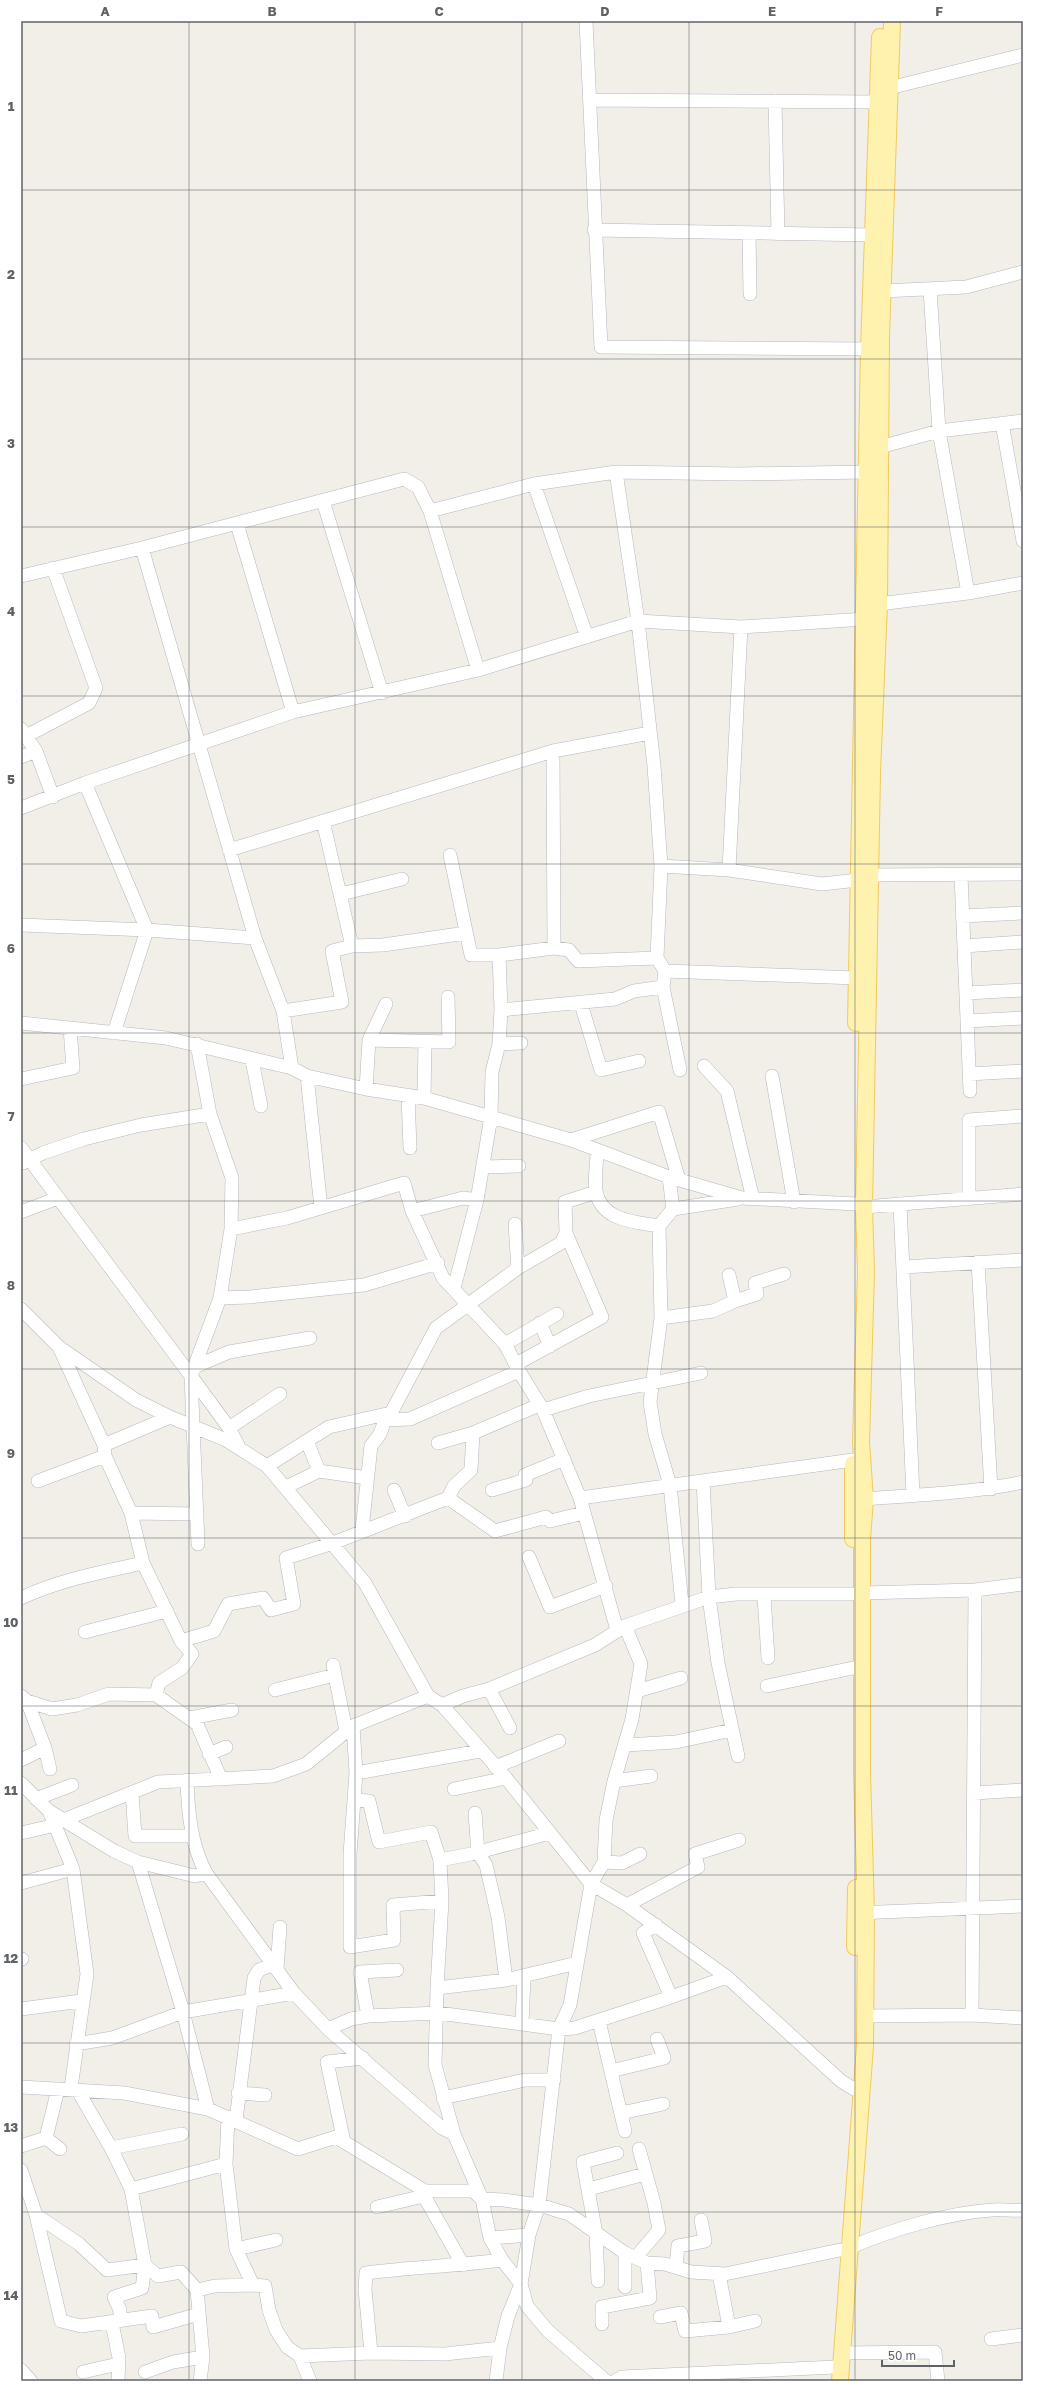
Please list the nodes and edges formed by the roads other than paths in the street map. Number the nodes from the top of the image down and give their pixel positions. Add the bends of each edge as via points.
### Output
1 (586, 21) edge
2 (881, 21) edge
3 (892, 21) edge
4 (1023, 55) edge
5 (889, 88) junction
6 (590, 100) junction
7 (775, 101) junction
8 (877, 102) junction
9 (594, 230) junction
10 (748, 233) junction
11 (778, 234) junction
12 (872, 235) junction
13 (1023, 272) edge
14 (930, 289) junction
15 (883, 291) junction
16 (750, 294) dead end
17 (869, 349) junction
18 (1023, 421) edge
19 (1002, 423) junction
20 (939, 431) junction
21 (880, 447) junction
22 (616, 472) junction
23 (867, 472) junction
24 (534, 484) junction
25 (323, 501) junction
26 (430, 511) junction
27 (237, 524) junction
28 (1023, 542) edge
29 (142, 548) junction
30 (53, 568) junction
31 (21, 576) edge
32 (1023, 583) edge
33 (968, 593) junction
34 (879, 604) junction
35 (865, 619) junction
36 (638, 621) junction
37 (741, 626) junction
38 (587, 637) junction
39 (478, 670) junction
40 (382, 693) junction
41 (293, 712) junction
42 (23, 732) edge
43 (650, 733) junction
44 (199, 745) junction
45 (36, 751) junction
46 (553, 751) junction
47 (21, 757) edge
48 (85, 783) junction
49 (53, 797) junction
50 (21, 808) edge
51 (323, 821) junction
52 (229, 850) junction
53 (450, 855) dead end
54 (661, 866) junction
55 (729, 870) junction
56 (1023, 874) edge
57 (961, 875) junction
58 (864, 877) junction
59 (402, 879) dead end
60 (341, 894) junction
61 (1023, 913) edge
62 (962, 916) junction
63 (21, 925) edge
64 (147, 930) junction
65 (466, 933) junction
66 (255, 938) junction
67 (1023, 942) edge
68 (352, 946) junction
69 (964, 946) junction
70 (554, 948) junction
71 (863, 951) junction
72 (499, 955) junction
73 (657, 958) junction
74 (665, 971) junction
75 (856, 978) junction
76 (663, 986) junction
77 (1023, 990) edge
78 (967, 993) junction
79 (448, 997) dead end
80 (386, 1004) dead end
81 (581, 1004) junction
82 (501, 1010) junction
83 (283, 1011) junction
84 (1023, 1018) edge
85 (968, 1021) junction
86 (21, 1023) edge
87 (70, 1028) junction
88 (114, 1033) junction
89 (369, 1040) junction
90 (425, 1043) junction
91 (521, 1043) dead end
92 (197, 1044) junction
93 (499, 1044) junction
94 (252, 1060) junction
95 (639, 1061) dead end
96 (704, 1066) dead end
97 (292, 1068) junction
98 (680, 1070) dead end
99 (1023, 1071) edge
100 (969, 1074) junction
101 (307, 1076) junction
102 (772, 1076) dead end
103 (21, 1080) edge
104 (366, 1090) junction
105 (970, 1091) dead end
106 (408, 1095) junction
107 (424, 1098) junction
108 (261, 1106) dead end
109 (210, 1114) junction
110 (1023, 1116) edge
111 (491, 1117) junction
112 (571, 1140) junction
113 (21, 1148) edge
114 (410, 1148) dead end
115 (597, 1151) junction
116 (25, 1162) edge
117 (519, 1166) dead end
118 (484, 1167) junction
119 (674, 1179) junction
120 (596, 1192) junction
121 (1023, 1194) edge
122 (58, 1198) junction
123 (748, 1199) junction
124 (969, 1199) junction
125 (477, 1200) junction
126 (794, 1202) junction
127 (900, 1204) junction
128 (860, 1206) junction
129 (322, 1208) junction
130 (673, 1209) junction
131 (412, 1211) junction
132 (21, 1212) edge
133 (515, 1224) dead end
134 (659, 1226) junction
135 (231, 1229) junction
136 (566, 1233) junction
137 (1023, 1260) edge
138 (438, 1262) junction
139 (978, 1262) junction
140 (904, 1267) junction
141 (518, 1268) junction
142 (784, 1274) dead end
143 (729, 1275) dead end
144 (454, 1288) junction
145 (220, 1298) junction
146 (735, 1301) junction
147 (466, 1304) junction
148 (21, 1309) edge
149 (557, 1314) dead end
150 (661, 1318) junction
151 (540, 1323) junction
152 (310, 1338) dead end
153 (505, 1344) junction
154 (550, 1346) junction
155 (59, 1347) junction
156 (517, 1367) junction
157 (193, 1372) junction
158 (701, 1373) dead end
159 (652, 1382) junction
160 (280, 1394) dead end
161 (541, 1407) junction
162 (388, 1416) junction
163 (170, 1418) junction
164 (193, 1425) junction
165 (229, 1428) junction
166 (473, 1433) junction
167 (307, 1441) junction
168 (438, 1443) dead end
169 (104, 1451) junction
170 (241, 1451) junction
171 (564, 1459) junction
172 (853, 1460) junction
173 (267, 1466) junction
174 (319, 1471) junction
175 (367, 1478) junction
176 (38, 1481) dead end
177 (703, 1481) junction
178 (1023, 1482) edge
179 (670, 1485) junction
180 (286, 1488) junction
181 (991, 1489) junction
182 (394, 1490) dead end
183 (492, 1490) dead end
184 (913, 1495) junction
185 (448, 1498) junction
186 (580, 1498) junction
187 (866, 1499) junction
188 (131, 1513) junction
189 (584, 1513) junction
190 (197, 1514) junction
191 (405, 1516) junction
192 (362, 1530) junction
193 (333, 1543) junction
194 (198, 1544) dead end
195 (529, 1557) dead end
196 (143, 1563) junction
197 (1023, 1584) edge
198 (606, 1586) junction
199 (976, 1590) junction
200 (857, 1594) junction
201 (764, 1596) junction
202 (709, 1597) junction
203 (21, 1598) edge
204 (682, 1604) junction
205 (167, 1611) junction
206 (621, 1628) junction
207 (85, 1632) dead end
208 (181, 1641) junction
209 (768, 1658) dead end
210 (853, 1668) junction
211 (681, 1678) dead end
212 (767, 1686) dead end
213 (489, 1689) junction
214 (275, 1690) dead end
215 (636, 1691) junction
216 (156, 1695) junction
217 (428, 1696) junction
218 (24, 1698) edge
219 (442, 1705) junction
220 (232, 1710) dead end
221 (190, 1718) junction
222 (510, 1728) dead end
223 (350, 1729) junction
224 (732, 1730) junction
225 (559, 1742) dead end
226 (626, 1745) junction
227 (226, 1747) dead end
228 (45, 1748) junction
229 (480, 1751) junction
230 (209, 1754) junction
231 (738, 1756) dead end
232 (21, 1760) edge
233 (495, 1767) junction
234 (50, 1769) dead end
235 (356, 1773) junction
236 (651, 1776) dead end
237 (506, 1778) junction
238 (220, 1779) junction
239 (187, 1780) junction
240 (614, 1781) junction
241 (21, 1783) edge
242 (72, 1785) dead end
243 (454, 1789) dead end
244 (1023, 1790) edge
245 (132, 1793) junction
246 (974, 1793) junction
247 (36, 1799) junction
248 (355, 1800) junction
249 (475, 1813) dead end
250 (61, 1822) junction
251 (21, 1833) edge
252 (550, 1833) junction
253 (192, 1836) junction
254 (739, 1840) dead end
255 (478, 1853) junction
256 (640, 1854) dead end
257 (440, 1860) junction
258 (138, 1862) junction
259 (604, 1862) junction
260 (73, 1869) junction
261 (206, 1873) junction
262 (21, 1883) edge
263 (591, 1884) junction
264 (442, 1901) junction
265 (627, 1905) junction
266 (1023, 1906) edge
267 (972, 1908) junction
268 (861, 1913) junction
269 (656, 1925) junction
270 (280, 1927) dead end
271 (578, 1963) junction
272 (276, 1966) junction
273 (397, 1970) dead end
274 (524, 1976) junction
275 (727, 1977) junction
276 (506, 1980) junction
277 (437, 1988) junction
278 (294, 1993) junction
279 (671, 1998) junction
280 (251, 1999) junction
281 (82, 2001) junction
282 (21, 2009) edge
283 (183, 2012) junction
284 (438, 2013) junction
285 (972, 2015) junction
286 (368, 2016) junction
287 (866, 2016) junction
288 (1023, 2018) edge
289 (599, 2021) junction
290 (522, 2024) junction
291 (328, 2029) junction
292 (559, 2029) junction
293 (658, 2039) dead end
294 (76, 2044) junction
295 (363, 2058) junction
296 (611, 2071) junction
297 (554, 2080) junction
298 (21, 2087) edge
299 (58, 2089) junction
300 (854, 2089) junction
301 (74, 2090) junction
302 (238, 2094) junction
303 (265, 2095) dead end
304 (443, 2098) junction
305 (663, 2104) dead end
306 (208, 2109) junction
307 (621, 2113) junction
308 (232, 2118) junction
309 (625, 2131) dead end
310 (182, 2134) dead end
311 (454, 2134) junction
312 (46, 2138) junction
313 (344, 2142) junction
314 (21, 2146) edge
315 (112, 2148) junction
316 (60, 2149) dead end
317 (640, 2149) dead end
318 (617, 2153) dead end
319 (226, 2164) junction
320 (21, 2170) edge
321 (645, 2174) junction
322 (131, 2189) junction
323 (589, 2189) junction
324 (424, 2193) junction
325 (482, 2199) junction
326 (539, 2205) junction
327 (377, 2207) dead end
328 (1023, 2210) edge
329 (36, 2215) junction
330 (700, 2220) dead end
331 (596, 2234) junction
332 (530, 2235) junction
333 (490, 2238) junction
334 (276, 2240) dead end
335 (236, 2249) junction
336 (844, 2249) junction
337 (636, 2257) junction
338 (502, 2260) junction
339 (145, 2265) junction
340 (463, 2265) junction
341 (676, 2268) junction
342 (718, 2274) junction
343 (598, 2281) dead end
344 (521, 2284) junction
345 (253, 2285) junction
346 (625, 2287) dead end
347 (197, 2290) junction
348 (199, 2314) junction
349 (660, 2317) dead end
350 (116, 2321) junction
351 (755, 2321) dead end
352 (602, 2324) dead end
353 (729, 2327) junction
354 (1023, 2335) edge
355 (991, 2339) dead end
356 (500, 2348) junction
357 (371, 2353) junction
358 (842, 2353) junction
359 (203, 2356) junction
360 (300, 2356) junction
361 (118, 2364) junction
362 (21, 2370) edge
363 (83, 2372) dead end
364 (145, 2372) dead end
365 (751, 2376) edge
366 (836, 2376) edge
367 (31, 2381) edge
368 (118, 2381) edge
369 (200, 2381) edge
370 (310, 2381) edge
371 (496, 2381) edge
372 (606, 2381) edge
373 (615, 2381) edge
374 (938, 2381) edge

1 - 6 street
2 - 8 main road
3 - 5 main road
4 - 5 street
5 - 15 main road
6 - 7 street
6 - 9 street
7 - 8 street
7 - 11 street
8 - 12 main road
9 - 10 street
9 - 17 street via 601,347
10 - 11 street
10 - 16 street
11 - 12 street
12 - 17 main road
13 - 14 street via 966,287
14 - 15 street
14 - 20 street
15 - 21 main road
17 - 23 main road
18 - 19 street
19 - 20 street
19 - 28 street
20 - 21 street
20 - 33 street
21 - 34 main road
22 - 23 street
22 - 24 street
22 - 36 street
23 - 35 main road
24 - 26 street
24 - 38 street
25 - 26 street via 404,479 418,487
25 - 27 street
25 - 40 street
26 - 39 street
27 - 29 street
27 - 41 street
29 - 30 street
29 - 44 street
30 - 31 street
30 - 42 street via 96,688 89,703
32 - 33 street
33 - 34 street
34 - 58 main road
35 - 37 street
35 - 58 main road
36 - 37 street
36 - 38 street
36 - 43 street
37 - 55 street
38 - 39 street
39 - 40 street
40 - 41 street
41 - 44 street
42 - 45 street
43 - 46 street
43 - 54 street
44 - 48 street
44 - 52 street
45 - 47 street
45 - 49 street
46 - 51 street
46 - 70 street
48 - 49 street
48 - 64 street
49 - 50 street
51 - 52 street
51 - 60 street
52 - 66 street
53 - 65 street
54 - 55 street
54 - 73 street
55 - 58 street via 822,884
56 - 57 street
57 - 58 street
57 - 62 street
58 - 71 main road
59 - 60 street
60 - 68 street
61 - 62 street
62 - 69 street
63 - 64 street
64 - 66 street
64 - 88 street
65 - 68 street via 383,946
65 - 72 street via 471,955
66 - 83 street
67 - 69 street
68 - 83 street via 332,950 342,1002
69 - 78 street
70 - 72 street
70 - 73 street via 569,950 578,960
71 - 75 main road
71 - 128 main road
72 - 82 street
73 - 74 street
74 - 75 street
74 - 76 street
75 - 128 main road
76 - 81 street via 634,991 615,999
76 - 98 street
77 - 78 street
78 - 85 street
79 - 90 street via 449,1042
80 - 89 street
81 - 82 street
81 - 95 street via 601,1070
82 - 93 street
83 - 97 street
84 - 85 street
85 - 100 street
86 - 87 street
87 - 88 street
87 - 103 street via 73,1068
88 - 92 street
89 - 90 street
89 - 104 street
90 - 107 street
91 - 93 street
92 - 94 street
92 - 109 street
93 - 111 street via 492,1072
94 - 97 street
94 - 108 street
96 - 123 street via 727,1091
97 - 101 street
99 - 100 street
100 - 105 street
101 - 104 street
101 - 129 street
102 - 126 street
104 - 106 street
106 - 107 street
106 - 114 street
107 - 111 street
109 - 116 street via 141,1125 84,1139
109 - 135 street via 232,1178
110 - 124 street via 969,1120
111 - 112 street
111 - 118 street
112 - 115 street
112 - 119 street via 659,1112
113 - 116 street
115 - 119 street
115 - 120 street
116 - 122 street
117 - 118 street
118 - 125 street
119 - 123 street
119 - 130 street
120 - 134 street via 610,1214 619,1219
120 - 136 street via 565,1202
121 - 124 street
122 - 132 street
122 - 157 street
123 - 126 street
123 - 130 street
124 - 127 street
125 - 131 street via 464,1198
125 - 144 street
126 - 128 street
127 - 128 street
127 - 140 street
128 - 172 main road
128 - 187 main road via 866,1272 861,1442
129 - 131 street via 404,1183
129 - 135 street
130 - 134 street
131 - 138 street
133 - 141 street
134 - 150 street
135 - 145 street
136 - 141 street via 561,1243
136 - 154 street via 602,1318
137 - 139 street
138 - 144 street via 443,1278
138 - 145 street via 364,1285
139 - 140 street
139 - 181 street
140 - 184 street
141 - 147 street
142 - 146 street via 755,1283 757,1294
143 - 146 street
144 - 147 street
145 - 157 street
146 - 150 street via 713,1311
147 - 153 street
147 - 162 street via 436,1328
148 - 155 street
149 - 151 street
150 - 159 street
151 - 153 street
151 - 154 street
152 - 157 street via 229,1352
153 - 156 street
154 - 156 street
155 - 163 street via 136,1400
155 - 169 street
156 - 161 street
156 - 162 street via 410,1419
157 - 164 street
157 - 165 street
158 - 159 street
159 - 161 street
159 - 179 street via 651,1409
160 - 165 street
161 - 166 street
161 - 171 street
162 - 167 street via 329,1427
162 - 175 street via 371,1446
163 - 164 street
163 - 169 street
164 - 170 street via 226,1440
164 - 190 street
165 - 170 street
166 - 168 street
166 - 185 street via 471,1470 454,1486
167 - 173 street
167 - 174 street
169 - 176 street
169 - 188 street
170 - 173 street
171 - 183 street via 525,1475 526,1480
171 - 186 street
172 - 177 street
172 - 200 main road
173 - 180 street
174 - 175 street
174 - 180 street
175 - 192 street
177 - 179 street
177 - 202 street
178 - 181 street
179 - 186 street
179 - 204 street
180 - 193 street
181 - 184 street
182 - 191 street
184 - 187 street
185 - 189 street via 494,1531 546,1517 550,1521
185 - 191 street
186 - 189 street
187 - 200 main road
188 - 190 street
188 - 196 street
189 - 198 street
190 - 194 street
191 - 192 street
192 - 193 street
193 - 208 street via 286,1558 294,1604 271,1610 263,1598 228,1604 214,1631
193 - 217 street via 365,1583
195 - 198 street via 550,1607
196 - 203 street via 88,1575 38,1590
196 - 205 street
197 - 199 street
198 - 206 street
199 - 200 street
199 - 246 street
200 - 201 street
200 - 210 main road
200 - 268 main road via 862,1772
201 - 202 street via 736,1594
201 - 209 street
202 - 204 street
202 - 224 street via 718,1663
204 - 206 street
205 - 207 street
205 - 208 street
206 - 213 street via 595,1645
206 - 215 street via 641,1664
208 - 216 street via 192,1654 182,1668 159,1683
210 - 212 street
210 - 268 main road
211 - 215 street
213 - 219 street
213 - 222 street
214 - 223 street via 334,1670
215 - 226 street
216 - 218 street via 109,1694 52,1709
216 - 221 street
217 - 219 street
217 - 223 street
218 - 228 street
219 - 229 street
220 - 221 street
221 - 230 street via 197,1724
223 - 235 street
223 - 238 street via 306,1764 273,1776
224 - 226 street via 676,1742
224 - 231 street
225 - 233 street
226 - 240 street
227 - 230 street
228 - 232 street
228 - 234 street
229 - 233 street
229 - 235 street
230 - 238 street
233 - 237 street
235 - 248 street
236 - 240 street
237 - 243 street
237 - 252 street
238 - 239 street
239 - 245 street via 158,1782
239 - 253 street
240 - 259 street via 606,1820
241 - 247 street
242 - 247 street
244 - 246 street
245 - 250 street
245 - 253 street via 135,1836
246 - 267 street
247 - 250 street
248 - 257 street via 369,1801 379,1842 431,1832
248 - 264 street via 350,1854 350,1947 394,1940 393,1905
249 - 255 street
250 - 251 street
250 - 258 street
250 - 260 street
252 - 255 street
252 - 263 street
253 - 261 street
254 - 265 street via 695,1854 698,1867
255 - 257 street
255 - 276 street via 488,1872 498,1917
256 - 259 street via 622,1862
257 - 264 street
258 - 261 street via 195,1876
258 - 283 street
259 - 263 street
260 - 262 street
260 - 281 street via 87,1974
261 - 272 street
263 - 265 street
263 - 271 street
264 - 277 street
265 - 269 street
266 - 267 street
267 - 268 street
267 - 285 street
268 - 287 main road
268 - 300 main road
269 - 275 street
269 - 279 street via 643,1933
270 - 272 street
271 - 274 street
271 - 292 street via 570,2005
272 - 278 street
272 - 280 street via 259,1970 254,1978
273 - 286 street via 360,1972
274 - 276 street
274 - 290 street
275 - 279 street
275 - 300 street via 841,2081
276 - 277 street
277 - 284 street
278 - 280 street
278 - 291 street
279 - 289 street
280 - 283 street
280 - 302 street
281 - 282 street
281 - 294 street
283 - 294 street via 112,2038
283 - 306 street
284 - 286 street
284 - 290 street
284 - 304 street via 435,2065
285 - 287 street
285 - 288 street
286 - 291 street via 350,2019
287 - 336 main road via 856,2193
289 - 292 street
289 - 296 street
290 - 292 street
291 - 295 street
292 - 297 street
293 - 296 street via 664,2058
294 - 301 street
295 - 311 street via 442,2128
295 - 313 street via 327,2062
296 - 307 street
297 - 304 street via 525,2080
297 - 326 street
298 - 299 street
299 - 301 street
299 - 312 street
300 - 336 main road
301 - 306 street via 124,2093
301 - 315 street
302 - 303 street
302 - 308 street
304 - 311 street
305 - 307 street
306 - 308 street
307 - 309 street
308 - 313 street via 298,2149 336,2137
308 - 319 street
310 - 315 street
311 - 325 street
312 - 314 street
312 - 316 street
313 - 324 street
315 - 322 street
317 - 321 street
318 - 323 street via 583,2162
319 - 322 street
319 - 335 street
320 - 329 street
321 - 323 street
321 - 337 street via 659,2230
322 - 339 street
323 - 331 street
324 - 325 street via 473,2191
324 - 327 street
324 - 340 street
325 - 326 street
325 - 333 street
326 - 331 street via 569,2214
326 - 332 street
328 - 336 street via 992,2210 928,2222
329 - 339 street via 79,2244 107,2270
329 - 350 street via 61,2320 81,2326
330 - 341 street via 705,2240 678,2246
331 - 337 street
331 - 343 street
332 - 333 street
332 - 344 street
333 - 338 street
334 - 335 street
335 - 345 street
336 - 342 street
336 - 358 main road
336 - 366 main road
337 - 341 street
337 - 346 street
337 - 352 street via 650,2298 602,2307
338 - 340 street
338 - 344 street
339 - 347 street via 158,2276 181,2272
339 - 350 street via 142,2288 114,2297 120,2310
340 - 357 street via 366,2273
341 - 342 street
342 - 353 street
344 - 356 street via 508,2316
344 - 372 street via 527,2306 537,2319
345 - 347 street via 215,2286
345 - 360 street via 265,2286 276,2330 287,2347
347 - 348 street
348 - 350 street via 153,2327 152,2316
348 - 359 street
349 - 353 street via 681,2313 685,2331
350 - 361 street
351 - 353 street
354 - 355 street
356 - 357 street via 445,2354
356 - 371 street
357 - 360 street
358 - 366 main road
358 - 374 street via 935,2352
359 - 364 street via 173,2362
359 - 369 street
360 - 370 street
361 - 363 street
361 - 368 street
362 - 367 street
365 - 366 street
365 - 373 street via 622,2377

